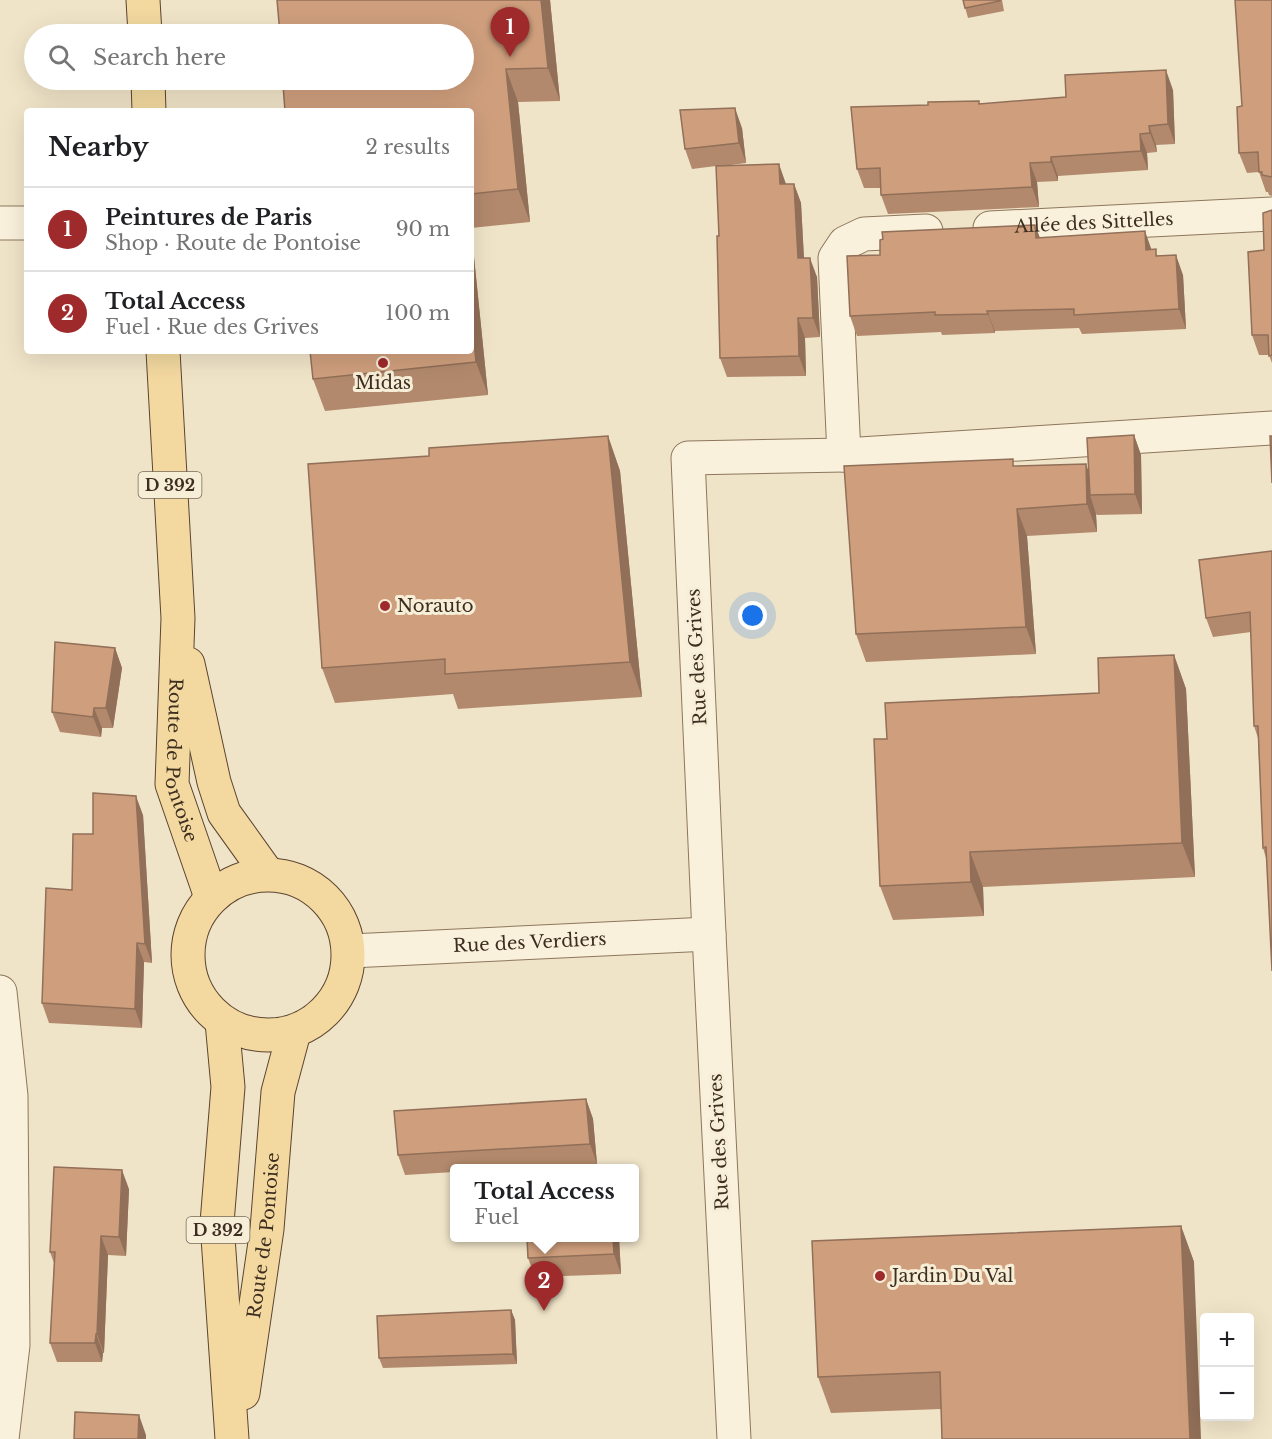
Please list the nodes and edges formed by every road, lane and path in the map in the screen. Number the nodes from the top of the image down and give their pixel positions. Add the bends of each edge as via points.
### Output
1 (143, 0) edge
2 (144, 24) edge
3 (148, 90) edge
4 (149, 108) edge
5 (1272, 214) edge
6 (0, 223) edge
7 (24, 223) edge
8 (163, 354) edge
9 (1272, 428) edge
10 (843, 455) junction
11 (178, 618) junction
12 (267, 873) junction
13 (211, 897) junction
14 (709, 934) junction
15 (350, 951) junction
16 (0, 992) edge
17 (222, 1022) junction
18 (294, 1032) junction
19 (6, 1345) edge
20 (2, 1439) edge
21 (234, 1439) edge
22 (734, 1439) edge

1 - 2 main road
3 - 4 main road
5 - 10 street, Allée des Sittelles via 864,234 845,243 835,258
6 - 7 street
8 - 11 main road, Route de Pontoise / D 392
9 - 10 street, Rue des Grives
10 - 14 street, Rue des Grives via 688,458
11 - 12 main road, Route de Pontoise / D 392 via 224,813
11 - 13 main road, Route de Pontoise / D 392 via 172,784
12 - 13 main road via 236,880
12 - 15 main road via 298,879 324,895 342,920
13 - 17 main road via 192,927 187,962 198,996
14 - 15 street, Rue des Verdiers
14 - 22 street, Rue des Grives
15 - 18 main road via 344,985 325,1014
16 - 19 street via 11,1096
17 - 18 main road via 257,1035
17 - 21 main road, Route de Pontoise / D 392 via 228,1087 217,1223
18 - 21 main road, Route de Pontoise / D 392 via 278,1092 267,1229
19 - 20 street

